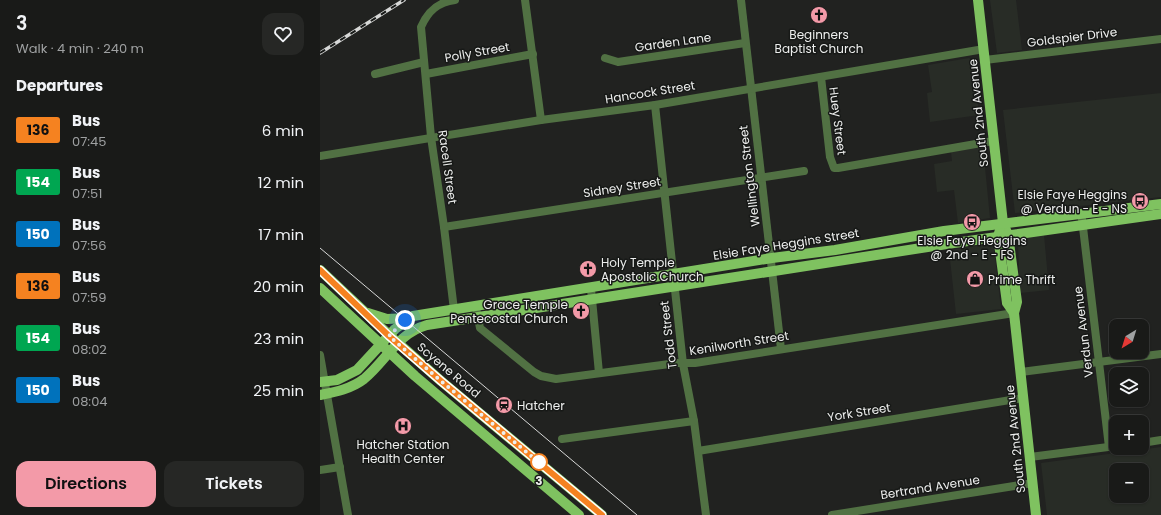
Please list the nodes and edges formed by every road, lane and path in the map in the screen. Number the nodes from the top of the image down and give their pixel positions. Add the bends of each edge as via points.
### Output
1 (455, 0) edge
2 (526, 0) edge
3 (741, 0) edge
4 (978, 0) edge
5 (1161, 39) edge
6 (745, 43) junction
7 (984, 49) junction
8 (533, 54) junction
9 (605, 58) dead end
10 (985, 60) junction
11 (424, 62) junction
12 (375, 74) dead end
13 (426, 74) junction
14 (821, 77) junction
15 (751, 88) junction
16 (655, 105) junction
17 (541, 120) junction
18 (431, 138) junction
19 (993, 141) junction
20 (320, 156) edge
21 (804, 171) dead end
22 (760, 177) junction
23 (665, 193) junction
24 (1161, 204) edge
25 (1081, 214) junction
26 (1161, 214) edge
27 (1003, 223) junction
28 (1082, 224) junction
29 (444, 227) junction
30 (944, 231) junction
31 (1003, 236) junction
32 (947, 244) junction
33 (772, 258) junction
34 (320, 270) edge
35 (772, 271) junction
36 (674, 274) junction
37 (675, 287) junction
38 (320, 288) edge
39 (591, 289) junction
40 (332, 299) junction
41 (320, 300) edge
42 (592, 300) junction
43 (454, 310) junction
44 (365, 312) junction
45 (477, 312) junction
46 (1014, 314) junction
47 (411, 318) junction
48 (389, 336) junction
49 (398, 343) junction
50 (381, 344) junction
51 (781, 349) junction
52 (389, 352) junction
53 (1161, 354) edge
54 (320, 355) edge
55 (1098, 362) junction
56 (683, 364) junction
57 (1021, 372) junction
58 (599, 373) junction
59 (323, 382) edge
60 (324, 394) edge
61 (1024, 398) junction
62 (694, 421) junction
63 (1109, 424) edge
64 (562, 439) dead end
65 (1161, 440) edge
66 (1149, 441) edge
67 (1109, 447) edge
68 (698, 451) junction
69 (508, 455) junction
70 (1030, 457) junction
71 (534, 458) junction
72 (340, 467) junction
73 (320, 470) edge
74 (1032, 483) junction
75 (348, 515) edge
76 (579, 515) edge
77 (602, 515) edge
78 (706, 515) edge
79 (832, 515) edge
80 (1036, 515) edge

1 - 11 street, Racell Street via 440,4 425,17 421,27
2 - 8 street
3 - 6 street, Wellington Street
4 - 7 main road, South 2nd Avenue
5 - 10 street, Goldspier Drive
6 - 9 street, Garden Lane via 618,62
6 - 15 street, Wellington Street
7 - 10 main road, South 2nd Avenue
7 - 14 street, Hancock Street
8 - 13 street, Polly Street
8 - 17 street
10 - 19 main road, South 2nd Avenue
11 - 12 street
11 - 13 street, Racell Street
13 - 18 street, Racell Street
14 - 15 street, Hancock Street
14 - 19 street, Huey Street via 830,157 834,168
15 - 16 street, Hancock Street
15 - 22 street, Wellington Street
16 - 17 street, Hancock Street
16 - 23 street, Todd Street
17 - 18 street, Hancock Street
18 - 20 street, Hancock Street
18 - 29 street, Racell Street
19 - 27 main road, South 2nd Avenue
21 - 22 street, Sidney Street
22 - 23 street, Sidney Street
22 - 33 street, Wellington Street
23 - 29 street, Sidney Street
23 - 36 street, Todd Street
24 - 25 main road, Elsie Faye Heggins Street
25 - 27 main road, Elsie Faye Heggins Street
25 - 28 street, Verdun Avenue
26 - 28 main road, Elsie Faye Heggins Street
27 - 30 main road, Elsie Faye Heggins Street
27 - 31 main road, South 2nd Avenue
28 - 31 main road, Elsie Faye Heggins Street
28 - 55 street, Verdun Avenue
29 - 43 street, Racell Street
30 - 32 main road
30 - 33 main road, Elsie Faye Heggins Street
31 - 32 main road, Elsie Faye Heggins Street
31 - 46 main road, South 2nd Avenue via 1017,302
32 - 35 main road, Elsie Faye Heggins Street
33 - 35 street, Wellington Street
33 - 36 main road, Elsie Faye Heggins Street
34 - 44 main road, Scyene Road
35 - 37 main road, Elsie Faye Heggins Street
35 - 51 street, Wellington Street
36 - 37 street, Todd Street
36 - 39 main road, Elsie Faye Heggins Street
37 - 42 main road, Elsie Faye Heggins Street
37 - 56 street, Todd Street
38 - 40 main road
39 - 42 street
39 - 45 main road, Elsie Faye Heggins Street
40 - 41 main road via 323,297
40 - 50 main road
42 - 45 main road, Elsie Faye Heggins Street
42 - 58 street
43 - 45 main road, Elsie Faye Heggins Street
43 - 47 main road, Elsie Faye Heggins Street
44 - 47 main road via 387,319
44 - 48 main road, Scyene Road
45 - 49 main road, Elsie Faye Heggins Street via 421,327 411,331
45 - 58 street, Kenilworth Street via 480,328 541,376 556,379
46 - 51 street, Kenilworth Street
46 - 57 main road, South 2nd Avenue
47 - 48 main road, Elsie Faye Heggins Street
48 - 49 main road, Scyene Road
48 - 50 main road, Elsie Faye Heggins Street
49 - 52 main road, Elsie Faye Heggins Street
49 - 71 main road, Scyene Road
50 - 52 main road
50 - 59 main road, Elsie Faye Heggins Street via 357,370 344,377
51 - 56 street, Kenilworth Street
52 - 60 main road, Elsie Faye Heggins Street via 363,379 343,390
52 - 69 main road
53 - 55 street
54 - 59 street
55 - 57 street
55 - 63 street, Verdun Avenue
56 - 58 street, Kenilworth Street
56 - 62 street, Todd Street
57 - 61 main road, South 2nd Avenue
59 - 60 street
60 - 72 street
61 - 68 street, York Street
61 - 70 main road, South 2nd Avenue
62 - 64 street
62 - 68 street, Todd Street
65 - 66 street
67 - 70 street
68 - 78 street, Todd Street
69 - 71 main road via 518,452
69 - 76 main road
70 - 74 main road, South 2nd Avenue
71 - 77 main road, Scyene Road
72 - 73 street
72 - 75 street
74 - 79 street, Bertrand Avenue
74 - 80 main road, South 2nd Avenue

